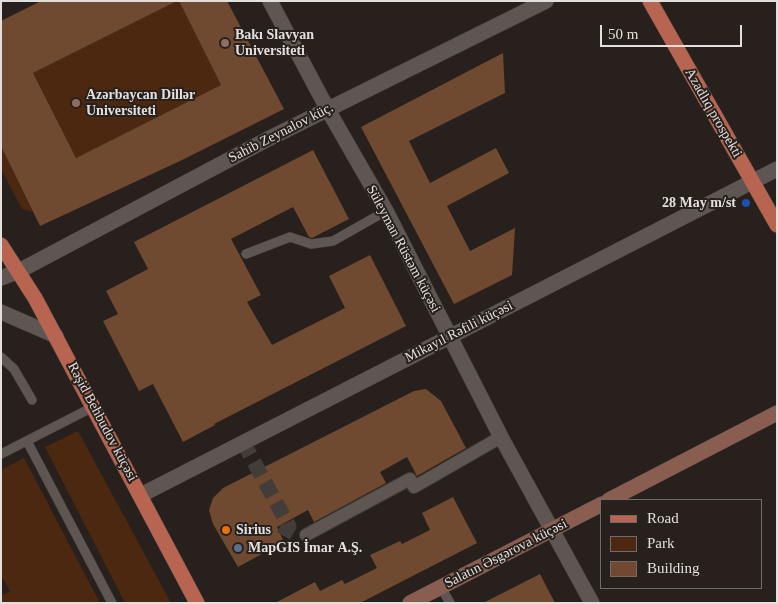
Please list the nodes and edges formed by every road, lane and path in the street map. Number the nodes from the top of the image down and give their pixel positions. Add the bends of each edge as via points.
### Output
1 (270, 1) edge
2 (546, 1) edge
3 (650, 1) edge
4 (328, 110) junction
5 (777, 169) edge
6 (753, 182) junction
7 (386, 211) junction
8 (777, 225) edge
9 (1, 245) edge
10 (246, 254) dead end
11 (19, 271) junction
12 (1, 278) edge
13 (1, 312) edge
14 (56, 336) junction
15 (449, 337) junction
16 (1, 356) edge
17 (32, 400) dead end
18 (93, 407) junction
19 (777, 413) edge
20 (501, 437) junction
21 (27, 441) junction
22 (1, 454) edge
23 (141, 496) junction
24 (611, 499) edge
25 (600, 505) edge
26 (552, 530) junction
27 (306, 535) dead end
28 (442, 587) junction
29 (112, 603) edge
30 (197, 603) edge
31 (410, 603) edge
32 (450, 603) edge
33 (592, 603) edge

1 - 4 street, Süleyman Rüstəm küçəsi
2 - 4 street, Sahib Zeynalov küç.
3 - 6 main road, Azadlıq prospekti
4 - 7 street, Süleyman Rüstəm küçəsi
4 - 11 street, Sahib Zeynalov küç.
5 - 6 street, Mikayıl Rəfili küçəsi
6 - 8 main road, Azadlıq prospekti
6 - 15 street, Mikayıl Rəfili küçəsi
7 - 10 lane via 333,241 311,244 290,237
7 - 15 street, Süleyman Rüstəm küçəsi
9 - 11 main road, Rəşid Behbudov küçəsi
11 - 12 street, Sahib Zeynalov küç.
11 - 14 main road, Rəşid Behbudov küçəsi
13 - 14 street
14 - 18 main road, Rəşid Behbudov küçəsi
15 - 20 street, Süleyman Rüstəm küçəsi
15 - 23 street, Mikayıl Rəfili küçəsi
16 - 17 lane via 14,369
18 - 21 lane
18 - 23 main road, Rəşid Behbudov küçəsi
19 - 24 main road
20 - 26 street, Süleyman Rüstəm küçəsi
20 - 27 street via 414,488 410,479
21 - 22 lane
21 - 29 lane
23 - 30 main road, Rəşid Behbudov küçəsi
25 - 26 main road, Salatın Əsgərova küçəsi
26 - 28 main road, Salatın Əsgərova küçəsi
26 - 33 street, Süleyman Rüstəm küçəsi
28 - 31 main road, Salatın Əsgərova küçəsi
28 - 32 lane

